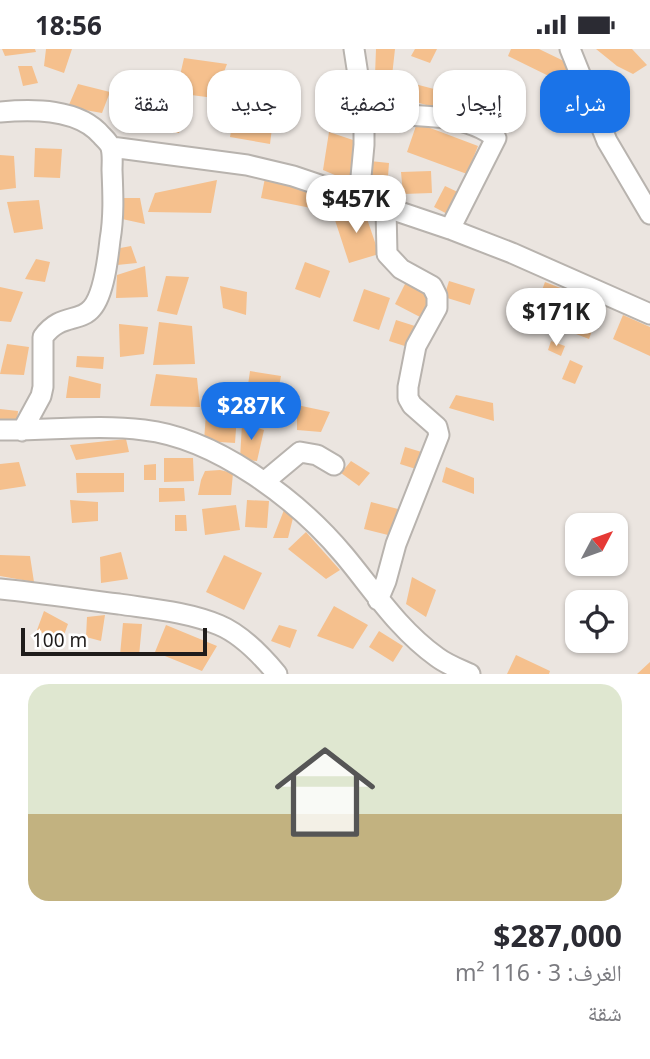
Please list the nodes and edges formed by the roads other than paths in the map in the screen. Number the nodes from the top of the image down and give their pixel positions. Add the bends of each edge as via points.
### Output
1 (354, 49) edge
2 (570, 49) edge
3 (357, 70) edge
4 (0, 113) edge
5 (419, 117) edge
6 (364, 133) edge
7 (111, 147) junction
8 (359, 198) junction
9 (386, 209) junction
10 (650, 214) edge
11 (450, 229) junction
12 (650, 314) edge
13 (0, 430) edge
14 (23, 431) junction
15 (334, 465) dead end
16 (264, 482) junction
17 (0, 589) edge
18 (378, 600) junction
19 (277, 674) edge
20 (470, 674) edge

1 - 3 street
2 - 10 street via 607,141
4 - 7 street via 28,110 68,116 99,132
5 - 11 street via 441,116 496,138
6 - 8 street
7 - 8 street via 247,165
7 - 14 street via 113,214 99,295 85,314 56,322 43,337 43,387
8 - 9 street
9 - 11 street
9 - 18 street via 387,254 401,269 432,286 437,296 437,308 416,346 408,398 437,427 439,435
11 - 12 street
13 - 14 street
14 - 16 street via 145,430 188,441
15 - 16 street via 317,454 300,452
16 - 18 street via 343,554
17 - 19 street via 203,619 238,637
18 - 20 street via 406,632 439,659

